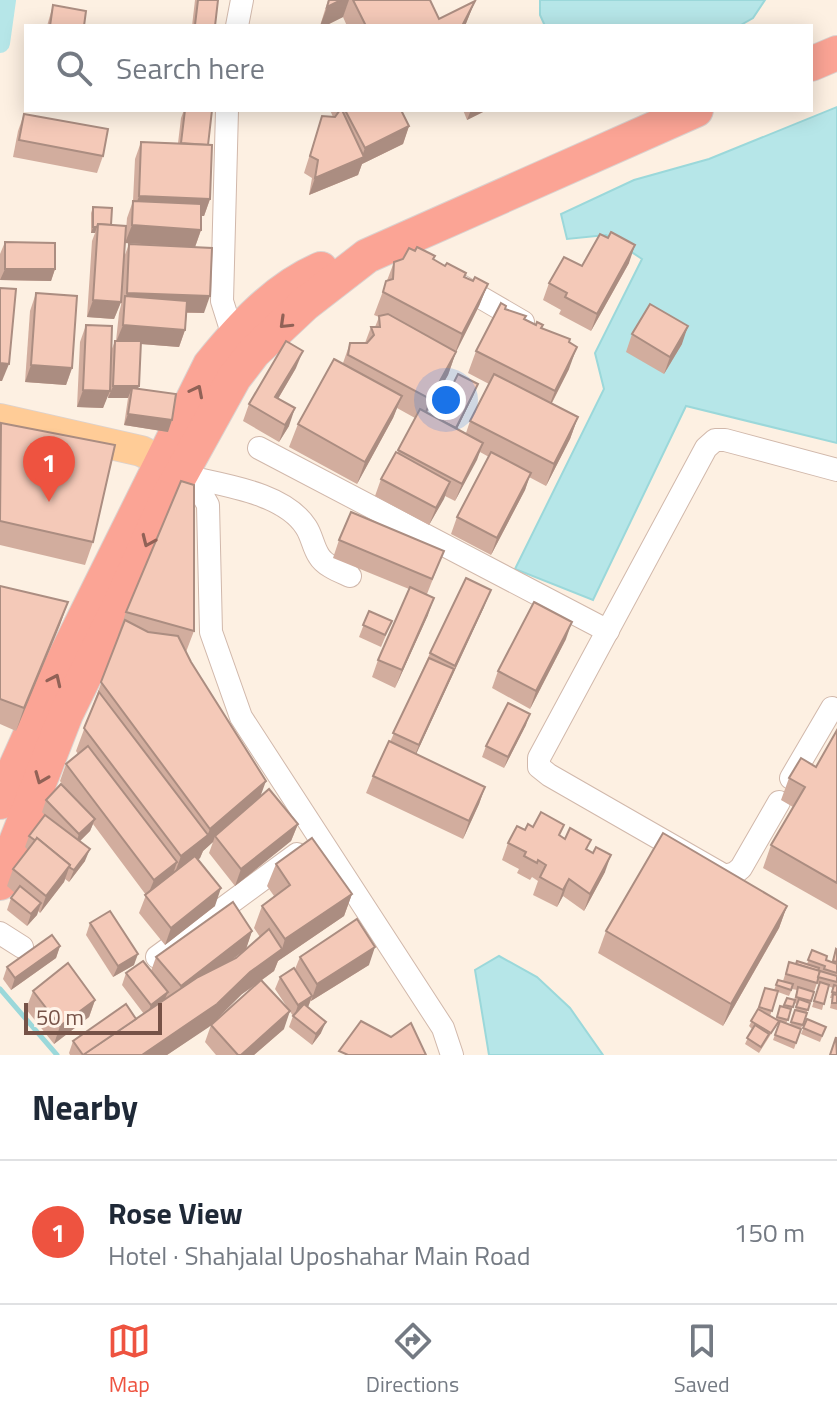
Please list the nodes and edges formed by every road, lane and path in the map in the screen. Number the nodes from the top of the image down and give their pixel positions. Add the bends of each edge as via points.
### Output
1 (242, 0) edge
2 (237, 24) edge
3 (837, 53) edge
4 (813, 63) edge
5 (227, 112) edge
6 (692, 112) edge
7 (442, 275) edge
8 (535, 329) edge
9 (244, 344) junction
10 (0, 419) edge
11 (259, 448) dead end
12 (179, 470) junction
13 (837, 470) edge
14 (350, 576) dead end
15 (608, 631) junction
16 (835, 706) edge
17 (791, 778) edge
18 (0, 802) edge
19 (779, 802) dead end
20 (318, 838) junction
21 (0, 883) edge
22 (0, 933) edge
23 (22, 947) dead end
24 (156, 957) edge
25 (452, 1055) edge

1 - 2 street
3 - 4 highway
5 - 9 street via 222,301
6 - 9 highway via 391,253
7 - 8 street
9 - 12 highway via 234,378
10 - 12 main road via 141,451
11 - 15 street
12 - 14 street via 277,502 305,525 319,557
18 -> 12 highway via 68,651
12 - 20 street via 208,505 211,632 241,717
12 -> 21 highway via 66,714
13 - 15 street via 715,440
15 - 19 street via 539,758 539,767 725,876 741,868
16 - 17 street
20 - 24 street
20 - 25 street via 443,1028
22 - 23 street

